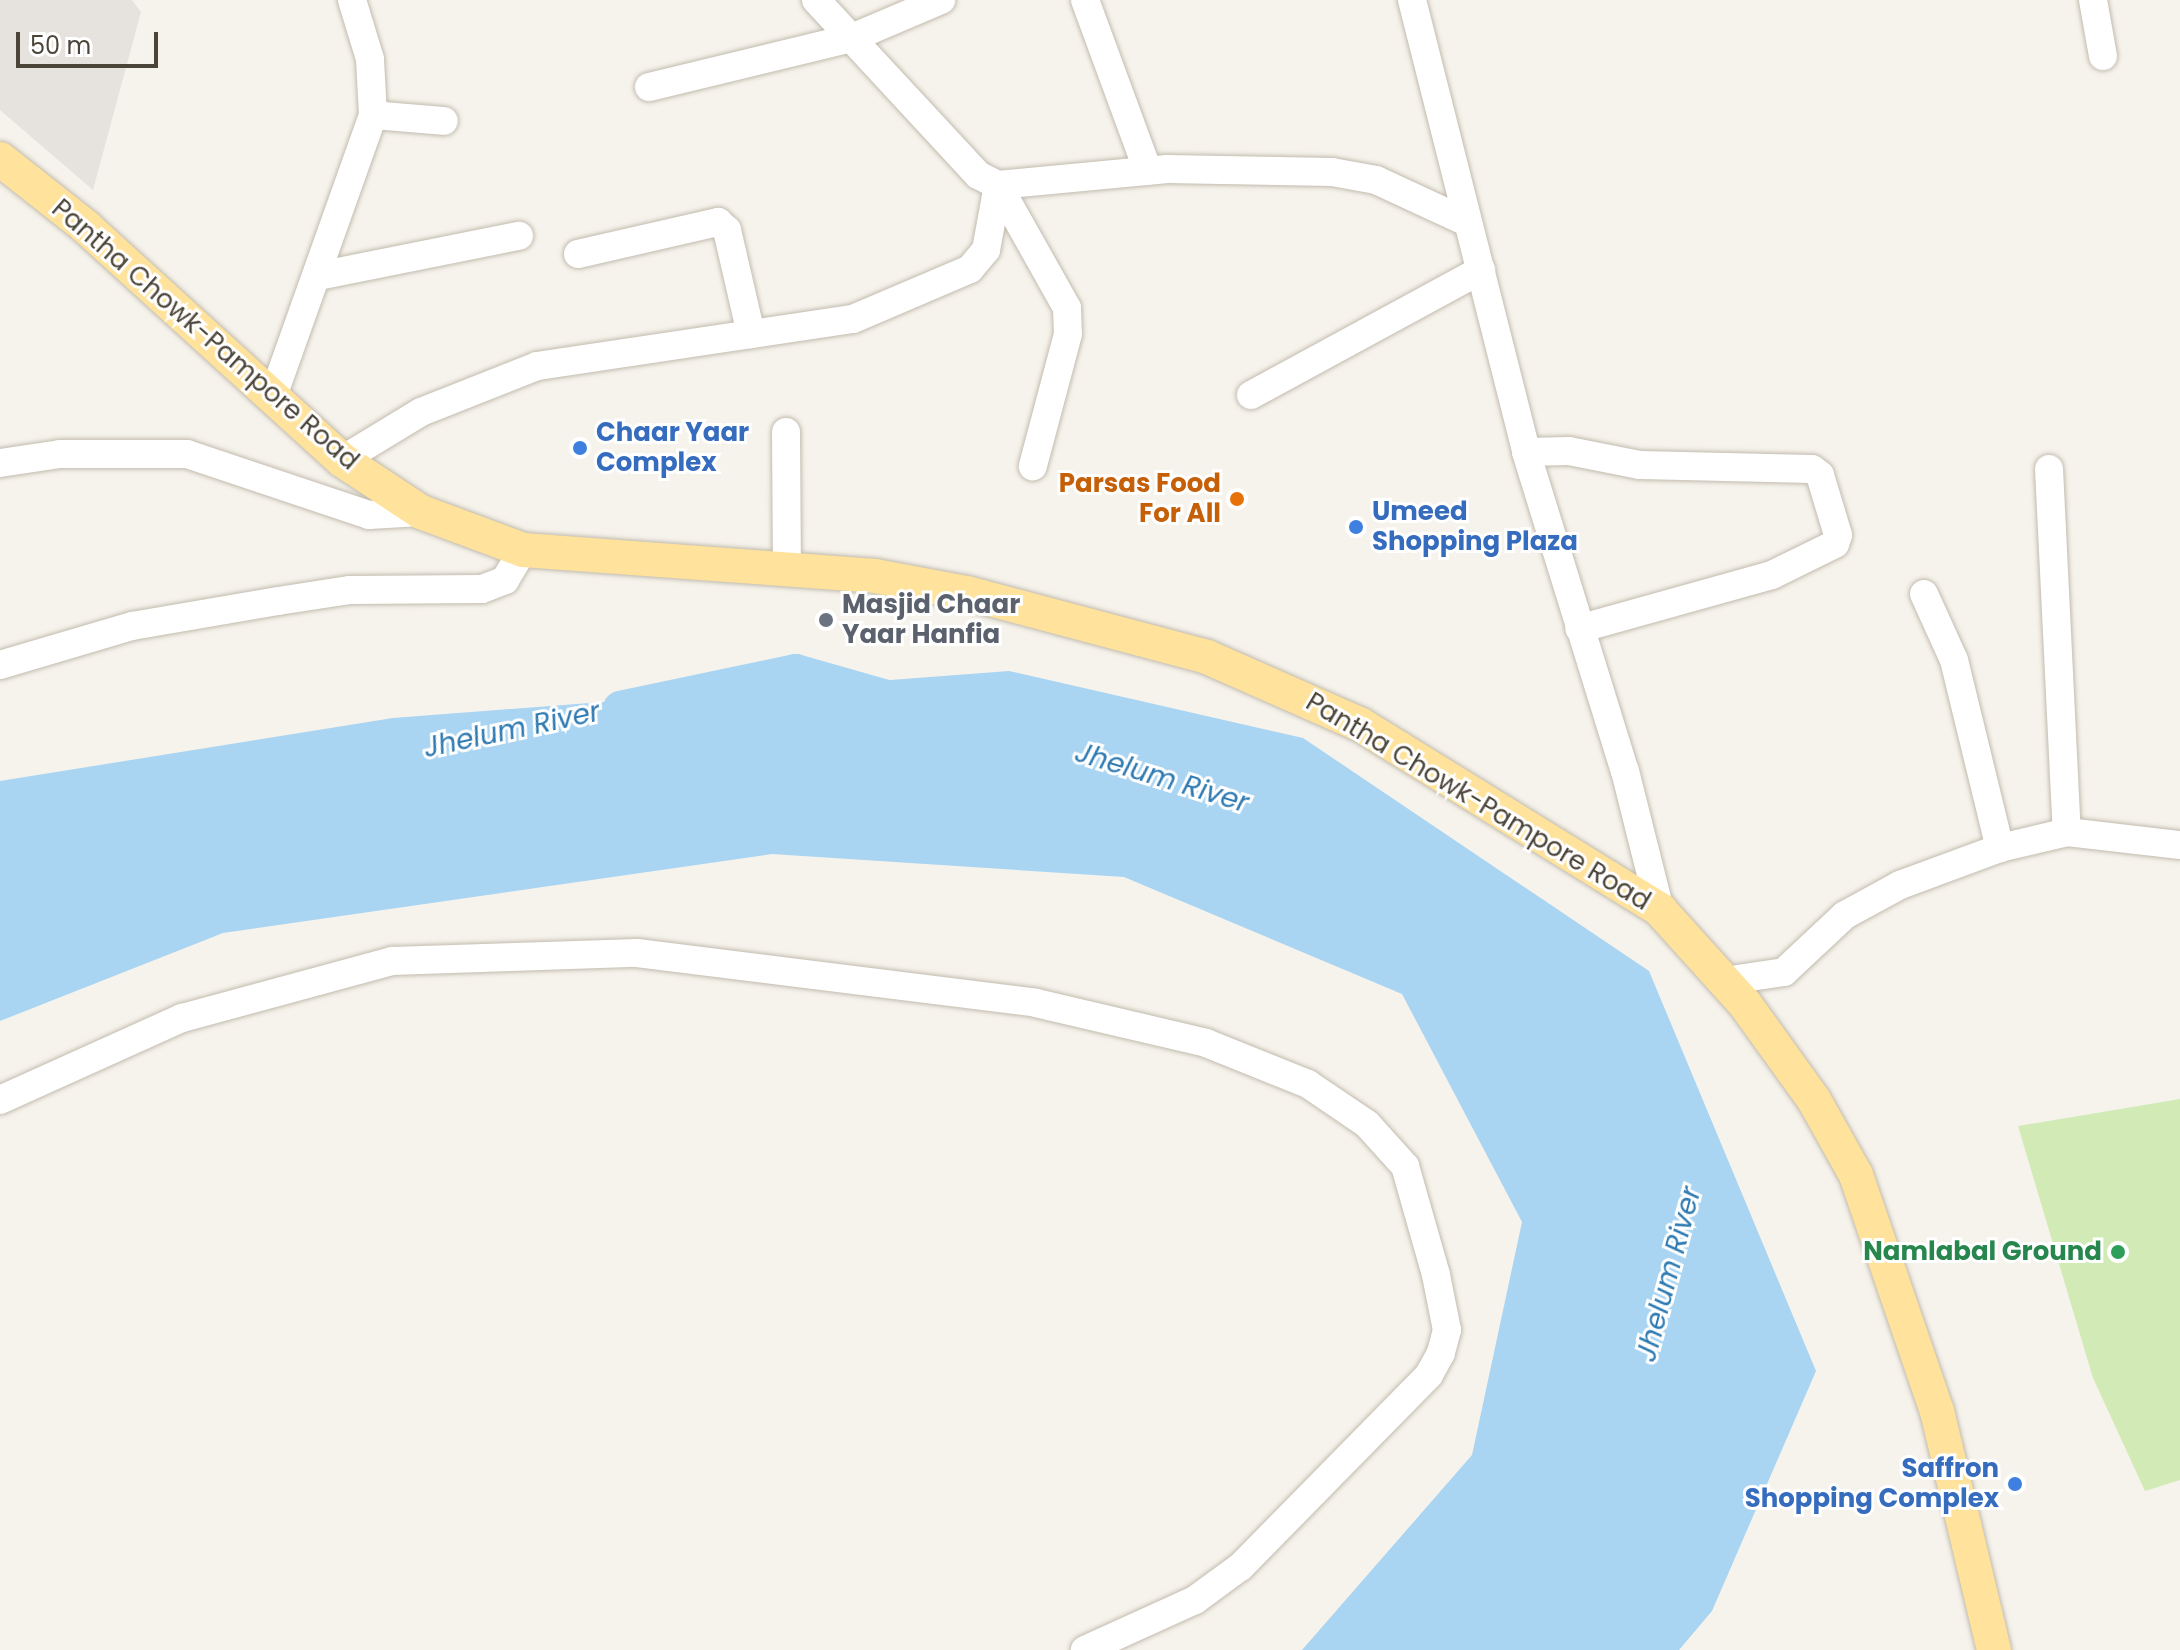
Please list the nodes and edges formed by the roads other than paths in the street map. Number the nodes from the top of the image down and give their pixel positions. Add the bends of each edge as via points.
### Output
1 (352, 0) edge
2 (816, 0) edge
3 (941, 0) edge
4 (1085, 0) edge
5 (1412, 0) edge
6 (2093, 0) edge
7 (852, 38) junction
8 (2103, 56) dead end
9 (649, 87) dead end
10 (373, 115) junction
11 (444, 121) dead end
12 (0, 159) edge
13 (1148, 171) junction
14 (998, 185) junction
15 (1467, 222) junction
16 (519, 236) dead end
17 (578, 254) dead end
18 (1481, 270) junction
19 (318, 276) junction
20 (751, 334) junction
21 (1251, 395) dead end
22 (273, 396) junction
23 (786, 432) dead end
24 (1526, 452) junction
25 (342, 460) junction
26 (0, 463) edge
27 (1033, 466) dead end
28 (2049, 469) dead end
29 (421, 512) junction
30 (523, 550) junction
31 (787, 566) junction
32 (1924, 594) dead end
33 (1579, 629) junction
34 (0, 665) edge
35 (2067, 832) junction
36 (2180, 845) edge
37 (2000, 848) junction
38 (1660, 910) junction
39 (1724, 981) junction
40 (0, 1100) edge
41 (1085, 1650) edge
42 (1994, 1650) edge

1 - 10 street via 370,59
2 - 7 street
3 - 7 street
4 - 13 street
5 - 15 street
6 - 8 street
7 - 9 street
7 - 14 street via 978,175
10 - 11 street
10 - 19 street
12 - 22 main road, Pantha Chowk-Pampore Road via 86,227
13 - 14 street
13 - 15 street via 1353,175
14 - 20 street via 986,250 970,269 853,319
14 - 27 street via 1067,308 1068,334
15 - 18 street
16 - 19 street
17 - 20 street via 718,222 727,230
18 - 21 street
18 - 24 street
19 - 22 street
20 - 25 street via 537,366 421,412
22 - 25 main road, Pantha Chowk-Pampore Road
23 - 31 street
24 - 33 street
24 - 33 street via 1569,451 1640,465 1812,469 1820,475 1838,535 1835,544 1772,575
25 - 29 main road, Pantha Chowk-Pampore Road
26 - 29 street via 60,454 187,454 369,515
28 - 35 street
29 - 30 main road, Pantha Chowk-Pampore Road
30 - 31 main road, Pantha Chowk-Pampore Road
30 - 34 street via 505,580 482,589 350,590 278,601 132,626
31 - 38 main road, Pantha Chowk-Pampore Road via 967,593 1207,657 1361,725
32 - 37 street via 1954,660
33 - 38 street
35 - 36 street
35 - 37 street
37 - 39 street via 1900,885 1845,915 1784,972
38 - 39 main road, Pantha Chowk-Pampore Road
39 - 42 main road, Pantha Chowk-Pampore Road via 1814,1100 1856,1175 1937,1411
40 - 41 street via 182,1018 392,961 637,953 1036,1003 1206,1043 1308,1084 1367,1124 1405,1166 1447,1330 1441,1353 1429,1375 1240,1567 1195,1600

